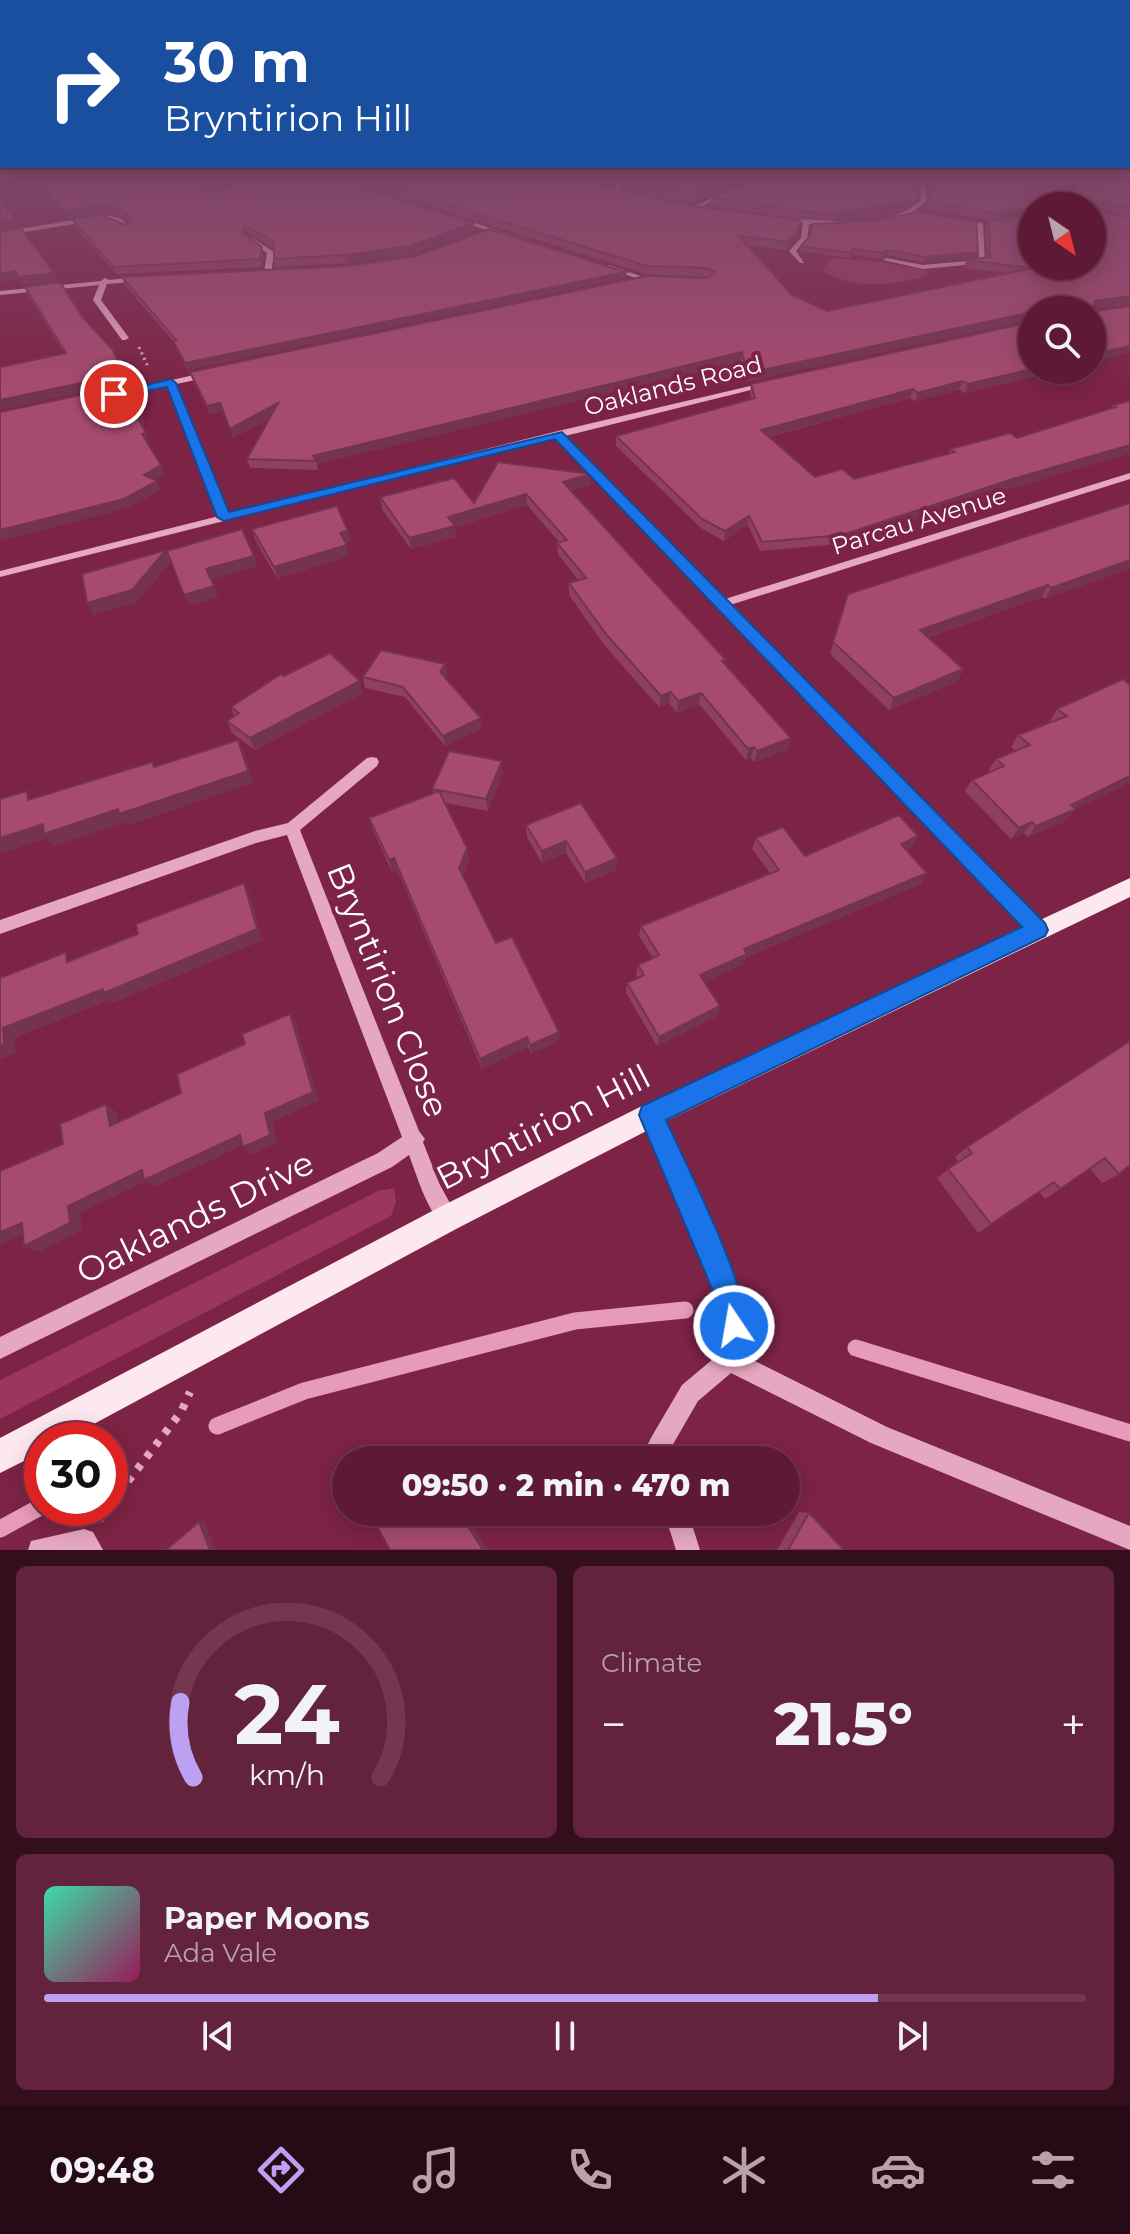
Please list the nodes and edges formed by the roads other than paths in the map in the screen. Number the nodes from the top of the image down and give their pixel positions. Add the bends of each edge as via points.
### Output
1 (264, 247) edge
2 (796, 247) edge
3 (982, 247) edge
4 (886, 260) edge
5 (593, 262) edge
6 (802, 262) dead end
7 (281, 272) edge
8 (254, 273) edge
9 (268, 273) junction
10 (151, 278) edge
11 (645, 279) junction
12 (105, 280) junction
13 (660, 280) edge
14 (617, 287) edge
15 (0, 293) edge
16 (125, 338) road end
17 (216, 373) edge
18 (778, 380) edge
19 (171, 383) junction
20 (100, 397) edge
21 (558, 434) junction
22 (1130, 476) edge
23 (224, 517) junction
24 (0, 574) edge
25 (721, 604) junction
26 (372, 762) dead end
27 (292, 828) junction
28 (1130, 887) edge
29 (0, 927) edge
30 (1038, 930) junction
31 (651, 1115) junction
32 (415, 1139) junction
33 (448, 1218) junction
34 (0, 1348) edge
35 (729, 1360) junction
36 (660, 1446) edge
37 (0, 1456) edge
38 (680, 1526) edge
39 (1130, 1538) edge
40 (40, 1550) edge
41 (91, 1550) edge
42 (688, 1550) edge

1 - 9 street via 271,252
2 - 6 street via 792,251
3 - 4 street via 983,262 923,267
5 - 11 street
7 - 9 street
8 - 9 street
10 - 12 street
11 - 13 street
11 - 14 street
12 - 15 street
12 - 16 street via 97,300
17 - 19 street
18 - 21 street, Oaklands Road
19 - 20 street
19 - 23 street
21 - 23 street, Oaklands Road
21 - 25 street
22 - 25 street, Parcau Avenue
23 - 24 street, Oaklands Road
25 - 30 street
26 - 27 street
27 - 29 street
27 - 32 street, Bryntirion Close
28 - 30 main road, Bryntirion Hill
30 - 31 main road, Bryntirion Hill
31 - 33 main road, Bryntirion Hill
31 - 35 street via 727,1291 734,1326
32 - 33 street, Bryntirion Close
32 - 34 street, Oaklands Drive via 385,1160
33 - 37 main road, Bryntirion Hill
35 - 36 street via 690,1393
35 - 39 street via 879,1435
38 - 42 street
40 - 41 street via 84,1541

